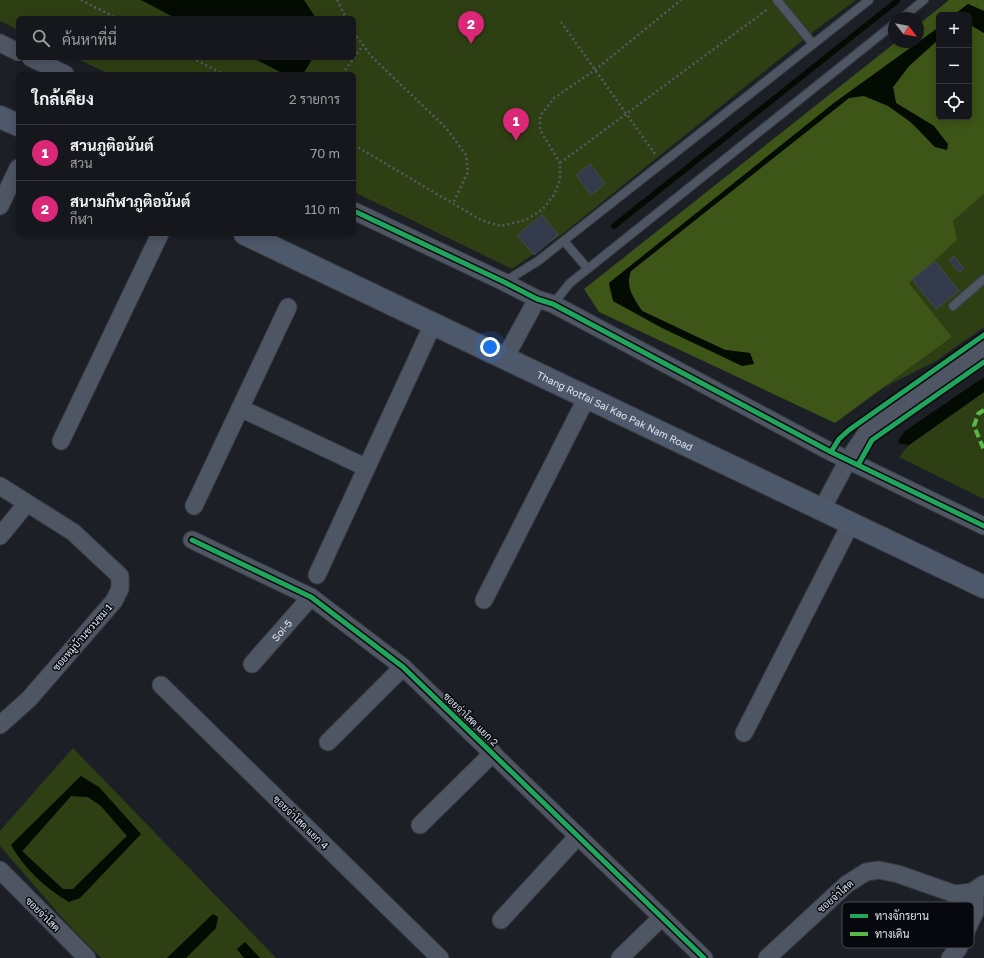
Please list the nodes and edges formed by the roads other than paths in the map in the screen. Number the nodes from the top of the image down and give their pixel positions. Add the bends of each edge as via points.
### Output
1 (869, 0) edge
2 (924, 0) edge
3 (778, 1) edge
4 (909, 12) edge
5 (888, 29) edge
6 (0, 43) edge
7 (813, 44) junction
8 (16, 51) edge
9 (35, 60) edge
10 (61, 72) edge
11 (0, 117) edge
12 (16, 124) edge
13 (16, 172) edge
14 (0, 206) edge
15 (356, 212) edge
16 (159, 236) edge
17 (249, 236) edge
18 (564, 241) junction
19 (588, 268) junction
20 (984, 279) edge
21 (504, 282) junction
22 (537, 299) junction
23 (553, 304) junction
24 (953, 306) dead end
25 (288, 307) dead end
26 (433, 324) junction
27 (984, 349) edge
28 (505, 358) junction
29 (587, 397) junction
30 (240, 408) junction
31 (61, 441) dead end
32 (848, 460) junction
33 (365, 467) junction
34 (0, 486) edge
35 (27, 503) junction
36 (194, 506) dead end
37 (822, 509) junction
38 (851, 523) junction
39 (984, 526) edge
40 (0, 536) edge
41 (192, 540) dead end
42 (317, 575) dead end
43 (984, 587) edge
44 (312, 597) junction
45 (484, 600) dead end
46 (252, 664) dead end
47 (404, 667) junction
48 (161, 685) dead end
49 (0, 725) edge
50 (744, 733) dead end
51 (328, 742) dead end
52 (493, 753) junction
53 (420, 825) dead end
54 (578, 836) junction
55 (0, 870) edge
56 (980, 887) edge
57 (974, 912) edge
58 (662, 917) junction
59 (501, 920) dead end
60 (958, 948) edge
61 (87, 958) edge
62 (440, 958) edge
63 (620, 958) edge
64 (704, 958) edge
65 (767, 958) edge
66 (950, 958) edge

1 - 7 lane
2 - 4 lane
3 - 7 lane
5 - 19 lane
6 - 8 street
7 - 18 lane
9 - 10 street
11 - 12 main road
13 - 14 street
15 - 21 street
16 - 31 street
17 - 26 main road, Thang Rotfai Sai Kao Pak Nam Road
18 - 19 lane
18 - 21 lane
19 - 23 lane via 570,283
20 - 24 lane
21 - 22 street
22 - 23 street
22 - 28 street
23 - 32 street
25 - 30 street
26 - 28 main road, Thang Rotfai Sai Kao Pak Nam Road
26 - 33 street
27 - 32 street via 867,432
28 - 29 main road, Thang Rotfai Sai Kao Pak Nam Road
29 - 37 main road, Thang Rotfai Sai Kao Pak Nam Road
29 - 45 street
30 - 33 street
30 - 36 street
32 - 37 street
32 - 39 street
33 - 42 street
34 - 35 street, ซอยหมู่บ้านชวนชม 1
35 - 40 street
35 - 49 street, ซอยหมู่บ้านชวนชม 1 via 72,532 120,576 120,588 114,601 29,699
37 - 38 main road, Thang Rotfai Sai Kao Pak Nam Road
38 - 43 main road, Thang Rotfai Sai Kao Pak Nam Road
38 - 50 street
41 - 44 street, ซอยจ่าโสด แยก 2
44 - 46 street, Soi-5
44 - 47 street, ซอยจ่าโสด แยก 2
47 - 51 street
47 - 52 street, ซอยจ่าโสด แยก 2
48 - 62 street, ซอยจ่าโสด แยก 4
52 - 53 street
52 - 54 street, ซอยจ่าโสด แยก 2
54 - 58 street, ซอยจ่าโสด แยก 2
54 - 59 street
55 - 61 street, ซอยจ่าโสด
56 - 57 street
56 - 65 street, ซอยจ่าโสด via 972,892 955,894 898,874 879,870 866,872 847,884
58 - 63 street
58 - 64 street, ซอยจ่าโสด แยก 2
60 - 66 street

